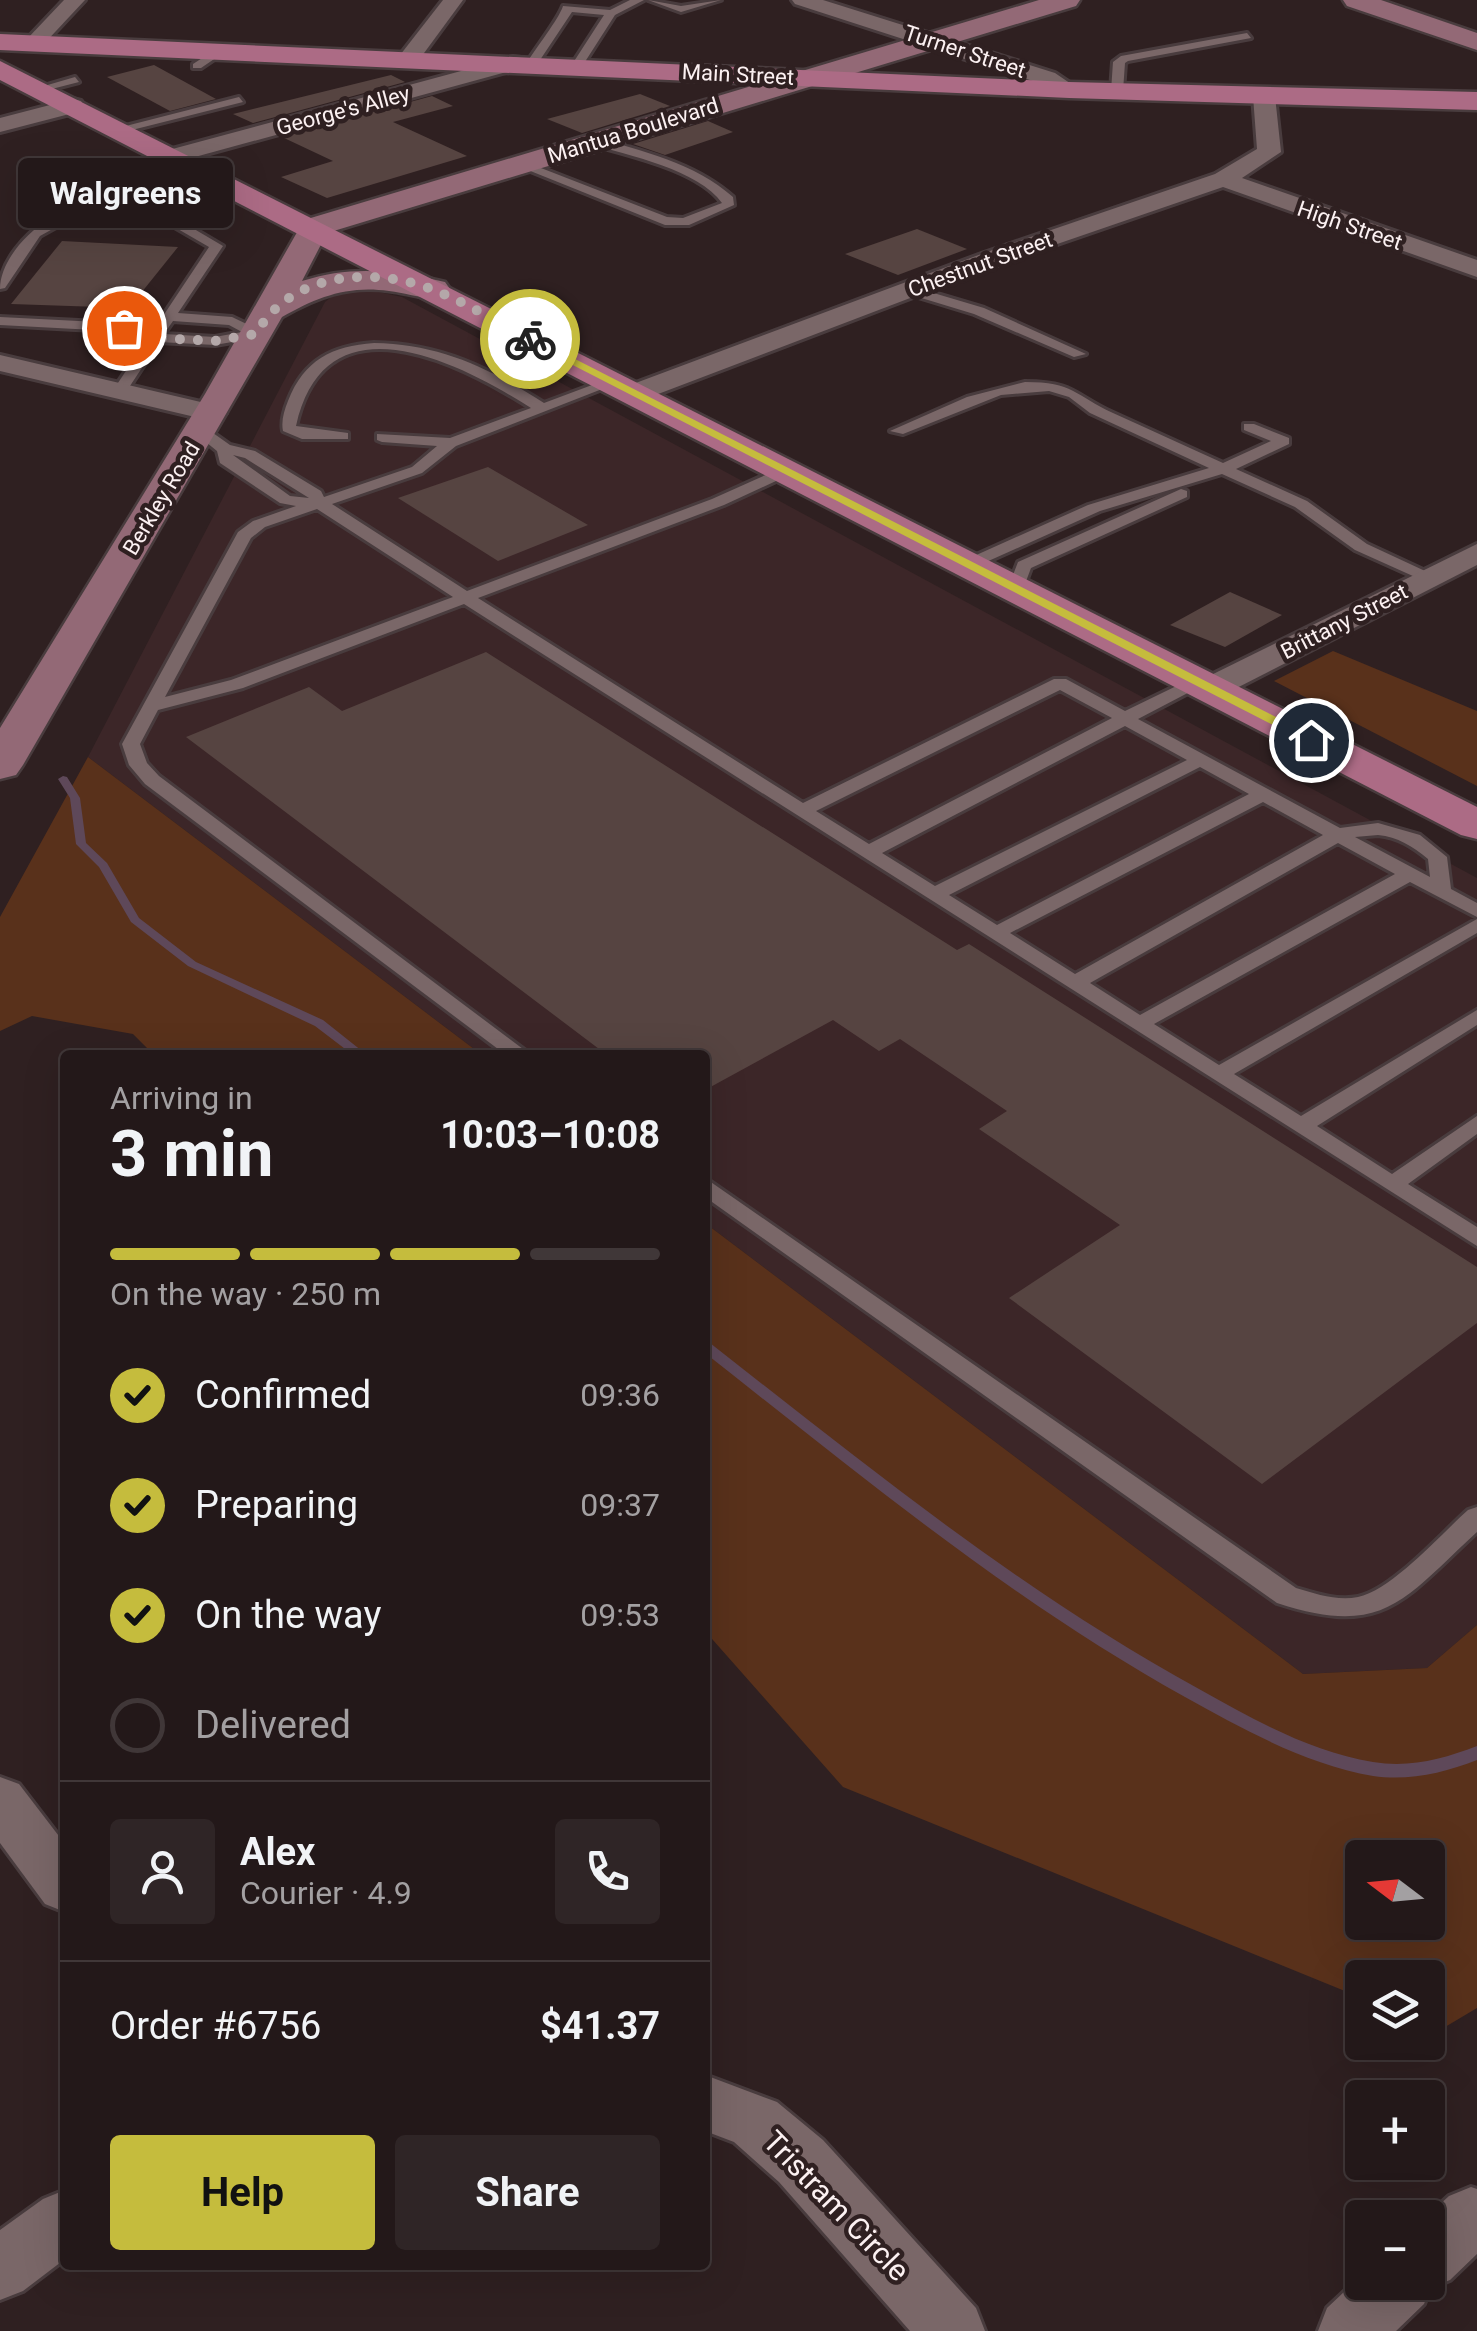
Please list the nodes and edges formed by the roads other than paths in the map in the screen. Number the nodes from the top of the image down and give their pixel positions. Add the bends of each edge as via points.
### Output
1 (75, 0) edge
2 (453, 0) edge
3 (638, 0) edge
4 (653, 0) edge
5 (716, 0) edge
6 (802, 0) edge
7 (1066, 0) edge
8 (1356, 0) edge
9 (566, 4) edge
10 (611, 12) junction
11 (1248, 36) dead end
12 (932, 41) junction
13 (0, 42) edge
14 (34, 42) junction
15 (1477, 42) edge
16 (884, 55) junction
17 (408, 58) junction
18 (523, 64) junction
19 (578, 66) junction
20 (1, 71) edge
21 (807, 78) junction
22 (910, 82) junction
23 (1069, 90) junction
24 (1117, 91) junction
25 (74, 92) junction
26 (1264, 96) junction
27 (239, 100) dead end
28 (1477, 101) edge
29 (0, 125) edge
30 (120, 129) junction
31 (594, 141) junction
32 (173, 156) junction
33 (519, 164) junction
34 (212, 176) junction
35 (1223, 178) junction
36 (134, 200) junction
37 (315, 227) junction
38 (1477, 269) edge
39 (0, 285) edge
40 (432, 289) junction
41 (910, 290) junction
42 (0, 321) edge
43 (263, 323) junction
44 (164, 328) junction
45 (1078, 354) dead end
46 (0, 363) edge
47 (624, 387) junction
48 (119, 392) junction
49 (542, 408) junction
50 (1250, 426) dead end
51 (213, 431) junction
52 (904, 434) dead end
53 (342, 436) dead end
54 (382, 438) dead end
55 (451, 442) junction
56 (1223, 469) junction
57 (786, 471) junction
58 (1201, 479) junction
59 (320, 504) junction
60 (1477, 553) edge
61 (970, 564) junction
62 (1430, 577) junction
63 (1016, 588) junction
64 (464, 596) junction
65 (1204, 685) junction
66 (148, 706) junction
67 (1125, 718) junction
68 (1200, 760) junction
69 (0, 765) edge
70 (1264, 794) junction
71 (803, 810) junction
72 (1477, 825) edge
73 (1336, 835) junction
74 (869, 852) junction
75 (1410, 874) junction
76 (1442, 891) junction
77 (935, 894) junction
78 (1477, 911) edge
79 (1477, 925) edge
80 (996, 933) junction
81 (1075, 983) junction
82 (1477, 1016) edge
83 (1140, 1024) junction
84 (513, 1050) edge
85 (1221, 1074) junction
86 (1477, 1124) edge
87 (1301, 1126) junction
88 (1393, 1184) junction
89 (710, 1190) edge
90 (1477, 1238) edge
91 (1477, 1517) edge
92 (0, 1800) edge
93 (60, 1880) edge
94 (710, 2105) edge
95 (60, 2224) edge
96 (0, 2269) edge
97 (1383, 2300) edge
98 (952, 2331) edge
99 (1350, 2331) edge

1 - 14 street
2 - 17 street
3 - 10 lane
4 - 5 lane via 681,8
6 - 12 street, Turner Street
7 - 12 street, Mantua Boulevard
8 - 15 street
9 - 10 lane
9 - 18 lane via 566,16
10 - 19 lane
11 - 24 lane via 1125,58
12 - 16 street, Mantua Boulevard
12 - 23 street, Turner Street
13 - 14 main road, Main Street
14 - 17 main road, Main Street via 208,58
16 - 21 street, Mantua Boulevard
16 - 22 main road via 882,70
17 - 18 main road, Main Street
18 - 19 main road, Main Street
18 - 32 street, George's Alley
19 - 21 main road, Main Street
20 - 25 main road via 40,89
21 - 22 main road, Main Street
21 - 31 street, Mantua Boulevard
22 - 23 main road, Main Street
23 - 24 main road, Main Street
24 - 26 main road, Main Street
25 - 29 street
25 - 30 main road
26 - 28 main road, Main Street
26 - 35 street, Chestnut Street via 1269,152
27 - 30 lane
30 - 32 main road
31 - 33 street, Mantua Boulevard
31 - 33 lane via 663,163 715,188 728,205 684,222 666,221
32 - 34 main road
33 - 37 street, Mantua Boulevard
34 - 36 lane
34 - 37 main road
35 - 38 street, High Street
35 - 41 street, Chestnut Street
36 - 39 lane via 36,232
36 - 44 lane via 216,246
37 - 40 main road
37 - 43 street, Berkley Road
40 - 43 street via 349,277 308,288
40 - 47 main road
41 - 45 lane
41 - 47 street, Chestnut Street
42 - 44 lane
43 - 44 lane
43 - 44 lane via 215,341
43 - 51 street, Berkley Road
44 - 48 lane
46 - 48 street
47 - 49 lane
47 - 57 main road
48 - 51 street
49 - 53 lane via 443,355 345,349 312,370 288,428
49 - 55 lane
50 - 56 lane via 1284,442
51 - 59 lane via 225,460 286,500
51 - 69 street, Berkley Road
52 - 56 lane via 1036,391 1095,410
54 - 55 lane
55 - 59 lane via 417,470
56 - 58 lane
56 - 62 lane
57 - 61 main road
57 - 64 lane
58 - 61 lane via 1094,508
58 - 63 lane via 1190,490 1024,565
59 - 64 lane
59 - 66 lane via 244,535
60 - 62 street, Brittany Street
61 - 63 main road
62 - 65 street, Brittany Street
63 - 65 main road
64 - 66 lane via 237,684
64 - 71 lane
65 - 67 lane
65 - 72 main road
66 - 84 lane via 131,744 152,780
67 - 68 lane
67 - 71 lane via 1060,683
67 - 74 lane
68 - 70 lane
68 - 77 lane
70 - 73 lane
70 - 80 lane
71 - 74 lane
73 - 75 lane
73 - 76 lane via 1390,828 1426,847 1437,857
73 - 81 lane
74 - 77 lane
75 - 76 lane
75 - 83 lane
76 - 78 lane
77 - 80 lane
79 - 85 lane
80 - 81 lane
81 - 83 lane
82 - 87 lane
83 - 85 lane
85 - 87 lane
86 - 88 lane
87 - 88 lane
88 - 90 lane
89 - 91 lane via 1287,1596 1328,1608 1367,1606
92 - 93 street
94 - 98 street, Tristram Circle via 755,2122 801,2160
95 - 96 street
97 - 99 street

